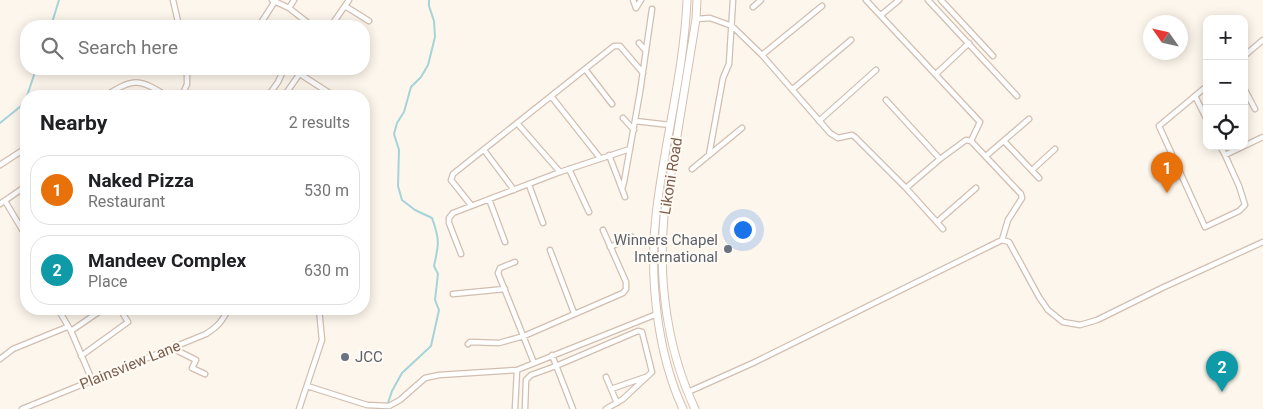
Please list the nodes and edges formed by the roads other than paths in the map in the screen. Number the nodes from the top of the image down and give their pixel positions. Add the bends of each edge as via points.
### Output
1 (173, 0) edge
2 (294, 0) edge
3 (349, 0) edge
4 (633, 0) edge
5 (641, 0) edge
6 (687, 0) edge
7 (697, 0) edge
8 (733, 0) edge
9 (761, 0) edge
10 (866, 0) edge
11 (899, 0) edge
12 (928, 0) edge
13 (941, 0) edge
14 (273, 1) edge
15 (345, 6) junction
16 (753, 6) dead end
17 (822, 6) dead end
18 (289, 8) junction
19 (652, 9) dead end
20 (881, 15) junction
21 (696, 19) junction
22 (178, 20) edge
23 (262, 20) edge
24 (305, 20) edge
25 (336, 20) edge
26 (367, 20) edge
27 (732, 26) junction
28 (851, 40) dead end
29 (1263, 40) edge
30 (638, 43) dead end
31 (969, 44) junction
32 (646, 51) junction
33 (1248, 53) edge
34 (762, 55) junction
35 (993, 56) dead end
36 (585, 69) junction
37 (876, 70) dead end
38 (643, 73) junction
39 (936, 74) junction
40 (187, 75) edge
41 (281, 75) edge
42 (299, 75) edge
43 (302, 75) edge
44 (278, 82) junction
45 (289, 88) joint
46 (792, 89) junction
47 (1203, 89) edge
48 (116, 90) edge
49 (156, 90) edge
50 (184, 90) edge
51 (272, 90) edge
52 (325, 90) edge
53 (551, 96) junction
54 (1017, 96) dead end
55 (1194, 96) junction
56 (1248, 96) edge
57 (886, 100) dead end
58 (612, 104) dead end
59 (1255, 109) dead end
60 (1203, 113) edge
61 (622, 118) dead end
62 (1029, 118) dead end
63 (635, 121) junction
64 (819, 121) junction
65 (517, 123) junction
66 (670, 125) junction
67 (742, 128) dead end
68 (634, 130) junction
69 (1263, 138) edge
70 (971, 141) junction
71 (1004, 141) junction
72 (630, 149) junction
73 (1055, 149) dead end
74 (484, 150) junction
75 (1222, 150) edge
76 (20, 152) edge
77 (609, 155) junction
78 (709, 155) junction
79 (1225, 155) junction
80 (986, 156) junction
81 (600, 158) junction
82 (940, 159) junction
83 (0, 166) edge
84 (569, 169) junction
85 (692, 169) dead end
86 (1032, 170) junction
87 (560, 172) junction
88 (1039, 178) dead end
89 (528, 185) junction
90 (906, 188) junction
91 (976, 188) dead end
92 (622, 189) junction
93 (20, 190) edge
94 (514, 190) junction
95 (625, 198) dead end
96 (489, 199) junction
97 (2, 202) edge
98 (471, 205) junction
99 (589, 212) dead end
100 (937, 222) junction
101 (543, 223) dead end
102 (20, 228) edge
103 (943, 229) dead end
104 (603, 230) dead end
105 (632, 237) dead end
106 (1002, 240) junction
107 (505, 242) dead end
108 (1263, 242) edge
109 (610, 247) junction
110 (550, 250) dead end
111 (461, 254) dead end
112 (515, 262) dead end
113 (505, 289) junction
114 (453, 294) dead end
115 (666, 312) junction
116 (574, 313) junction
117 (657, 314) junction
118 (61, 315) edge
119 (94, 315) edge
120 (124, 315) edge
121 (226, 315) edge
122 (320, 315) edge
123 (67, 326) junction
124 (71, 331) junction
125 (524, 336) junction
126 (468, 344) dead end
127 (172, 348) junction
128 (552, 355) junction
129 (81, 356) junction
130 (0, 359) edge
131 (534, 363) junction
132 (556, 366) junction
133 (517, 370) junction
134 (205, 374) dead end
135 (650, 376) junction
136 (606, 377) dead end
137 (92, 380) junction
138 (307, 386) junction
139 (611, 389) junction
140 (688, 392) junction
141 (617, 403) junction
142 (681, 408) edge
143 (22, 409) edge
144 (299, 409) edge
145 (515, 409) edge
146 (525, 409) edge
147 (573, 409) edge
148 (606, 409) edge
149 (695, 409) edge

1 - 22 street
2 - 18 street
3 - 15 street
4 - 5 street via 636,8
6 - 66 main road, Likoni Road
7 - 21 main road, Likoni Road
8 - 27 street
9 - 16 street
10 - 20 street
11 - 20 street
12 - 31 street
13 - 35 street
14 - 18 street
14 - 23 street
15 - 25 street
15 - 26 street
17 - 34 street
18 - 24 street
19 - 32 street
20 - 39 street
21 - 27 street via 710,18
21 - 115 main road, Likoni Road via 663,222
27 - 34 street
27 - 78 street via 729,64 723,78
28 - 46 street
29 - 33 street
30 - 32 street
31 - 39 street
31 - 54 street
32 - 38 street
34 - 46 street
36 - 38 street via 617,45
36 - 53 street
36 - 58 street
37 - 64 street
38 - 63 street
39 - 70 street via 980,122
40 - 50 street
41 - 44 street
42 - 45 street
43 - 52 street
44 - 45 street
44 - 51 street
46 - 64 street
47 - 55 street
48 - 49 street via 134,82
53 - 65 street
53 - 81 street
55 - 60 street
55 - 79 street via 1159,126 1205,226 1239,211 1245,205
56 - 59 street
57 - 82 street
61 - 68 street
62 - 71 street
63 - 66 street
63 - 68 street
64 - 90 street via 838,138 855,137
65 - 74 street
65 - 87 street
66 - 117 main road, Likoni Road via 654,229
67 - 78 street
68 - 72 street
69 - 79 street
70 - 80 street
70 - 82 street via 966,140
71 - 80 street
71 - 86 street
72 - 77 street
72 - 92 street
73 - 86 street
74 - 94 street
74 - 98 street via 451,178
75 - 79 street
76 - 83 street
77 - 81 street
77 - 92 street
78 - 85 street
80 - 106 street via 1022,198 1008,220
81 - 84 street
82 - 90 street
84 - 87 street
84 - 99 street
86 - 88 street
87 - 89 street
89 - 94 street
89 - 101 street
90 - 100 street
91 - 100 street
92 - 95 street
93 - 97 street
94 - 96 street
96 - 98 street
96 - 107 street
97 - 102 street
98 - 111 street via 453,213 449,220
100 - 103 street
104 - 109 street
105 - 109 street
106 - 108 street via 1008,242 1048,310 1063,322 1080,325
106 - 140 street
109 - 116 street via 626,289
110 - 116 street
112 - 113 street via 498,270
113 - 114 street
113 - 125 street
115 - 117 main road
115 - 140 main road, Likoni Road
116 - 125 street
117 - 128 street
117 - 142 main road, Likoni Road via 668,369
118 - 123 street
119 - 124 street
120 - 129 street via 128,322
121 - 127 street, Plainsview Lane via 217,327 206,334
122 - 138 street via 322,340
123 - 124 street
123 - 130 street via 13,349
124 - 129 street
125 - 126 street via 505,342
125 - 131 street
127 - 134 street via 196,360 192,368
127 - 137 street, Plainsview Lane
128 - 131 street
128 - 132 street
129 - 137 street
131 - 133 street
132 - 135 street via 638,331 644,334 652,370
132 - 146 street via 528,377
132 - 147 street
133 - 138 street via 432,376 418,382 394,404 381,406 367,405
133 - 145 street
135 - 139 street
135 - 141 street
136 - 139 street
137 - 143 street, Plainsview Lane
138 - 144 street
139 - 141 street
140 - 149 main road, Likoni Road
141 - 148 street

